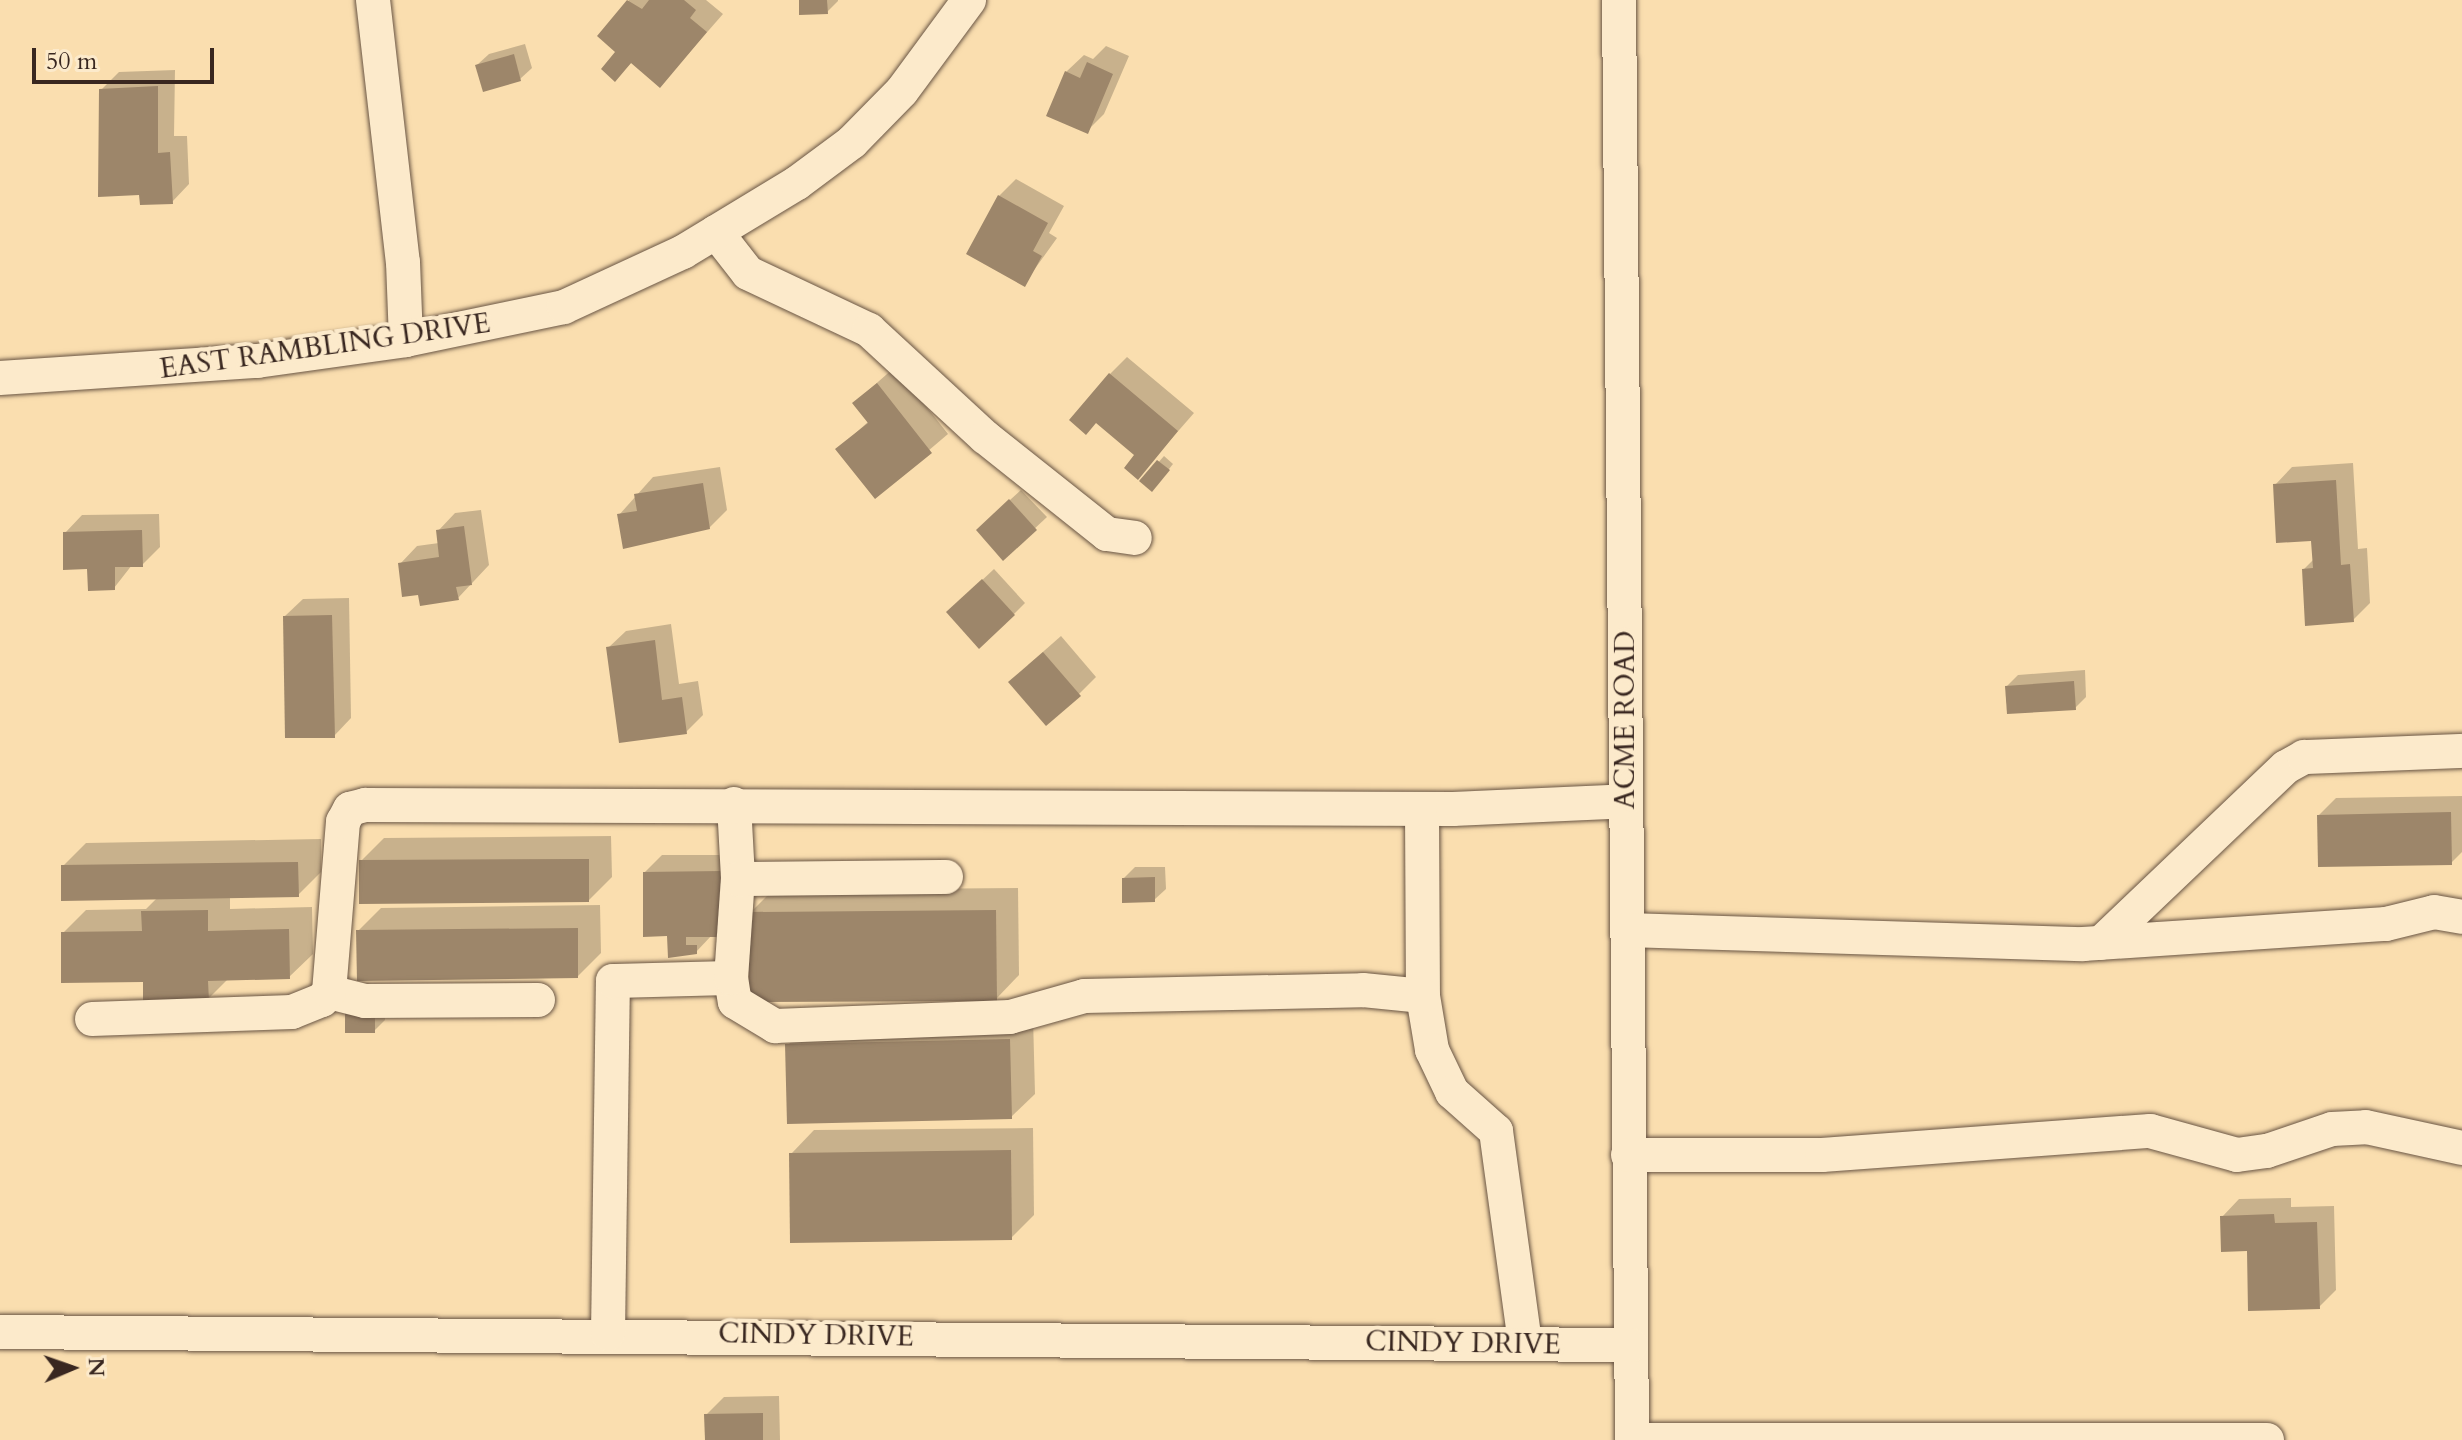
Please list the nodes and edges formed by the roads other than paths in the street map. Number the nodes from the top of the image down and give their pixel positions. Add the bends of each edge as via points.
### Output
1 (373, 0) edge
2 (969, 0) edge
3 (1619, 0) edge
4 (716, 232) junction
5 (406, 340) junction
6 (0, 378) edge
7 (1135, 538) dead end
8 (2462, 751) edge
9 (1626, 801) junction
10 (734, 804) junction
11 (1422, 809) junction
12 (946, 877) dead end
13 (738, 879) junction
14 (2462, 917) edge
15 (1627, 930) junction
16 (2101, 943) junction
17 (731, 978) junction
18 (329, 992) junction
19 (1423, 996) junction
20 (538, 1000) dead end
21 (92, 1019) dead end
22 (2462, 1148) edge
23 (1628, 1155) junction
24 (0, 1332) edge
25 (608, 1334) junction
26 (1525, 1343) junction
27 (1631, 1345) junction
28 (1632, 1440) edge
29 (2267, 1440) edge

1 - 5 street via 401,247
2 - 4 street, EAST RAMBLING DRIVE via 902,91 852,142
3 - 9 street, ACME ROAD
4 - 5 street, EAST RAMBLING DRIVE via 564,307
4 - 7 street via 748,273 869,330 985,437 1107,534
5 - 6 street, EAST RAMBLING DRIVE via 257,361
8 - 16 street via 2304,757 2286,767
9 - 11 street
9 - 15 street, ACME ROAD
10 - 11 street
10 - 13 street
10 - 18 street via 350,809 343,822
11 - 19 street
12 - 13 street
13 - 17 street
14 - 16 street via 2434,912 2386,924
15 - 16 street
15 - 23 street, ACME ROAD
17 - 19 street via 735,1002 775,1026 1010,1017 1084,996 1363,990
17 - 25 street via 613,981
18 - 20 street via 365,1001
18 - 21 street via 311,1007 292,1012
19 - 26 street via 1432,1050 1452,1092 1496,1131
22 - 23 street via 2366,1127 2332,1129 2267,1151 2237,1155 2150,1131 1784,1157
23 - 27 street, ACME ROAD
24 - 25 street, CINDY DRIVE
25 - 26 street, CINDY DRIVE
26 - 27 street, CINDY DRIVE
27 - 28 street, ACME ROAD
28 - 29 street

